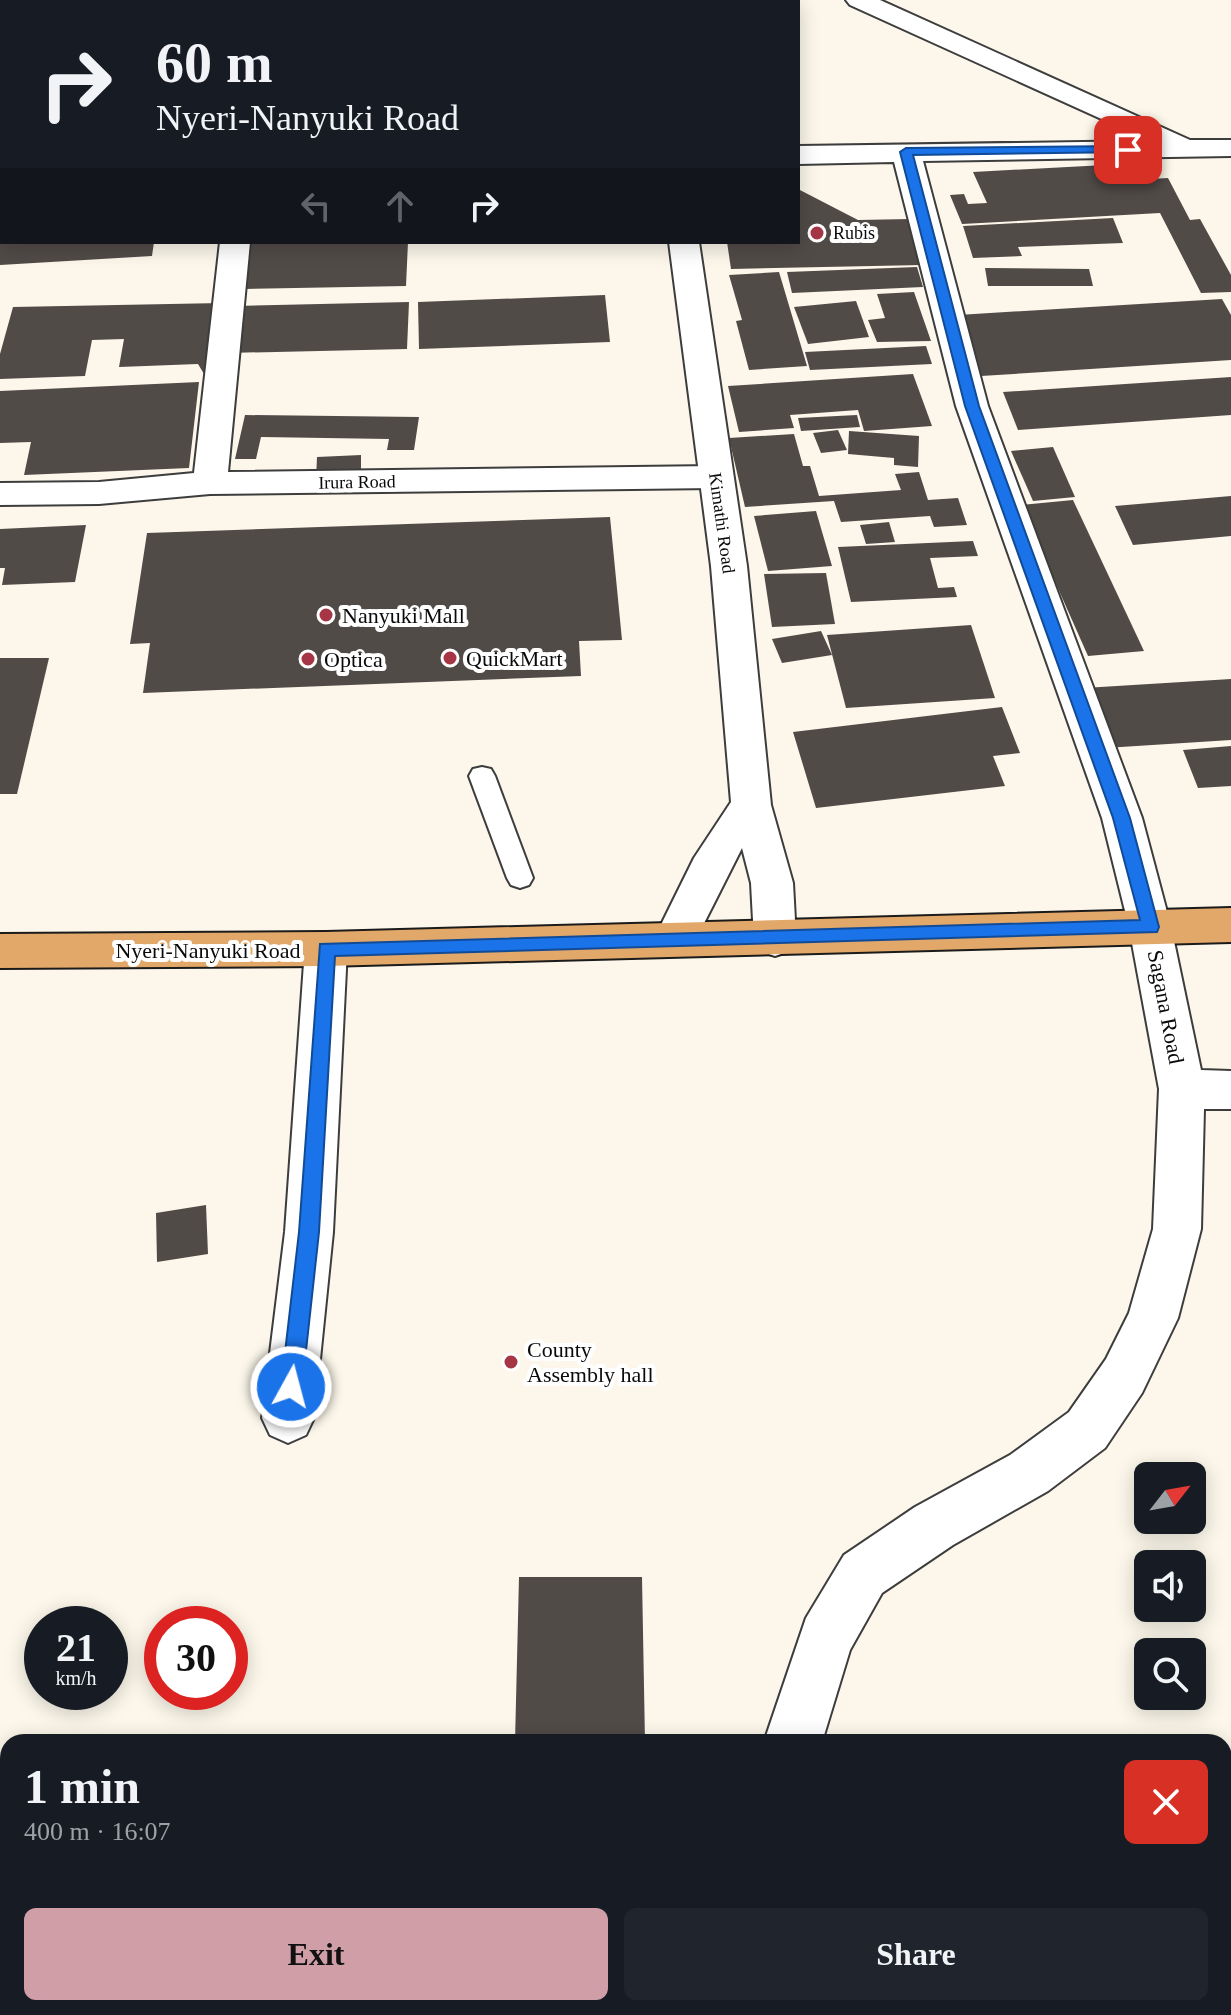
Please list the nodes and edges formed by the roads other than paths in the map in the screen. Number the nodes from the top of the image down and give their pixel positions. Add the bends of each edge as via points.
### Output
1 (859, 0) edge
2 (1231, 148) edge
3 (1191, 149) junction
4 (906, 152) junction
5 (800, 155) edge
6 (235, 244) edge
7 (684, 244) edge
8 (715, 477) junction
9 (210, 483) junction
10 (0, 494) edge
11 (482, 776) dead end
12 (751, 805) junction
13 (520, 878) dead end
14 (1231, 925) edge
15 (1150, 927) junction
16 (675, 939) junction
17 (775, 939) junction
18 (326, 949) junction
19 (0, 951) edge
20 (1182, 1089) junction
21 (1231, 1090) edge
22 (288, 1418) dead end
23 (796, 1734) edge

1 - 3 street
2 - 3 street
3 - 4 street
4 - 5 street
4 - 15 street, Sagana Road via 972,406 1122,818
6 - 9 street
7 - 8 street, Kimathi Road
8 - 9 street, Irura Road
8 - 12 street, Kimathi Road via 729,566
9 - 10 street, Irura Road via 99,493
11 - 13 lane
12 - 16 street via 701,881
12 - 17 street, Kimathi Road via 772,883
14 - 15 highway, Nyeri-Nanyuki Road
15 - 17 highway, Nyeri-Nanyuki Road
15 - 20 street, Sagana Road
16 - 17 highway, Nyeri-Nanyuki Road
16 - 18 highway, Nyeri-Nanyuki Road
18 - 19 highway, Nyeri-Nanyuki Road
18 - 22 street via 309,1232
20 - 21 street
20 - 23 street, Sagana Road via 1177,1229 1153,1318 1124,1376 1087,1430 1029,1473 934,1526 863,1574 826,1638

